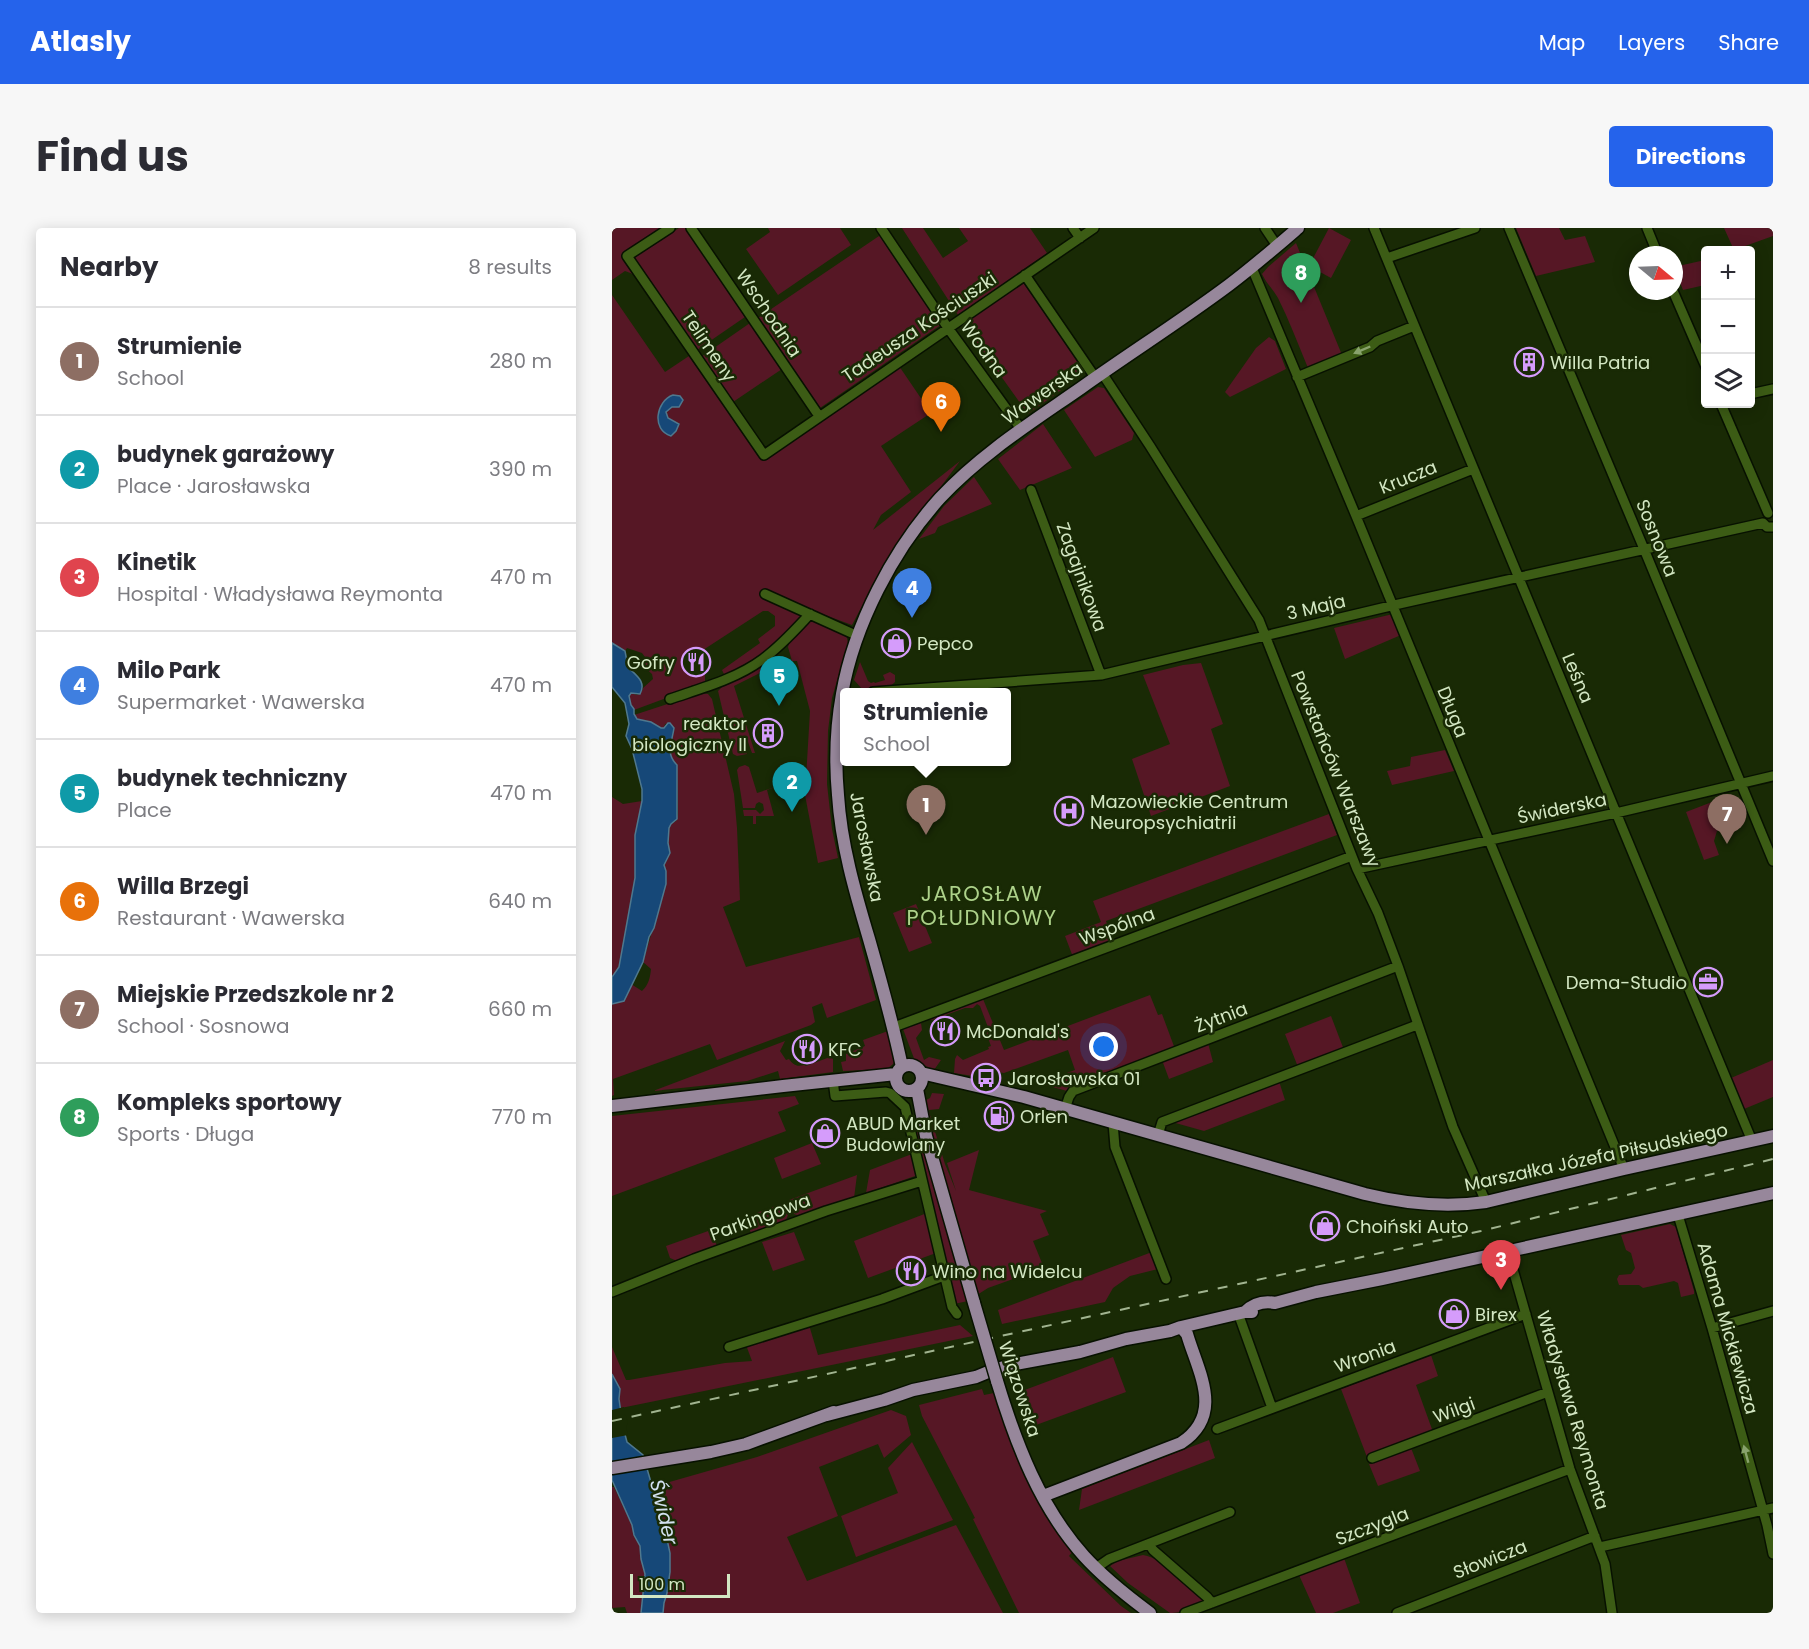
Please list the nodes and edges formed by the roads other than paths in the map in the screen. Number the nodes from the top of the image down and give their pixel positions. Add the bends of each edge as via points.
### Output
1 (670, 228) edge
2 (691, 228) edge
3 (882, 228) edge
4 (1073, 228) edge
5 (1094, 228) edge
6 (1265, 228) edge
7 (1298, 228) edge
8 (1374, 228) edge
9 (1474, 228) edge
10 (1509, 228) edge
11 (1647, 228) edge
12 (1080, 238) junction
13 (1277, 246) junction
14 (1654, 246) edge
15 (1387, 258) junction
16 (1252, 268) junction
17 (1024, 275) junction
18 (1677, 300) edge
19 (1414, 326) junction
20 (948, 328) junction
21 (1701, 355) edge
22 (1098, 376) junction
23 (1297, 377) junction
24 (1773, 389) edge
25 (1755, 393) edge
26 (1723, 408) edge
27 (819, 416) junction
28 (1021, 429) junction
29 (764, 455) joint
30 (1473, 469) junction
31 (1031, 490) dead end
32 (1770, 513) edge
33 (1356, 516) junction
34 (1763, 523) junction
35 (1773, 527) edge
36 (1644, 549) junction
37 (1519, 578) junction
38 (765, 594) dead end
39 (1392, 606) junction
40 (810, 614) junction
41 (1265, 635) junction
42 (858, 636) junction
43 (1101, 675) junction
44 (845, 688) edge
45 (936, 688) edge
46 (670, 699) dead end
47 (840, 722) edge
48 (1773, 776) edge
49 (1741, 784) junction
50 (1617, 813) junction
51 (1488, 840) junction
52 (1352, 856) junction
53 (1773, 861) edge
54 (1357, 869) junction
55 (1398, 966) junction
56 (1418, 1025) junction
57 (894, 1027) junction
58 (901, 1073) junction
59 (833, 1080) junction
60 (917, 1084) junction
61 (612, 1106) edge
62 (1065, 1109) junction
63 (1113, 1123) junction
64 (1158, 1135) junction
65 (1773, 1136) edge
66 (1752, 1141) junction
67 (1624, 1169) junction
68 (922, 1181) junction
69 (1773, 1193) edge
70 (1486, 1202) junction
71 (1678, 1215) junction
72 (1508, 1252) junction
73 (944, 1276) junction
74 (1166, 1279) dead end
75 (612, 1292) edge
76 (1773, 1311) edge
77 (1241, 1313) junction
78 (957, 1314) dead end
79 (1526, 1314) junction
80 (1181, 1327) junction
81 (1712, 1328) junction
82 (729, 1347) dead end
83 (995, 1376) junction
84 (1548, 1392) junction
85 (1272, 1408) junction
86 (1217, 1429) dead end
87 (1372, 1458) dead end
88 (612, 1468) edge
89 (1570, 1469) junction
90 (1042, 1496) junction
91 (1773, 1508) edge
92 (1762, 1511) junction
93 (1230, 1512) dead end
94 (1595, 1536) junction
95 (1149, 1544) junction
96 (1600, 1547) junction
97 (1773, 1554) edge
98 (1096, 1568) junction
99 (1212, 1603) junction
100 (1150, 1613) edge
101 (1185, 1613) edge
102 (1397, 1613) edge
103 (1612, 1613) edge

1 - 29 street, Telimeny via 627,256
2 - 27 street, Wschodnia
3 - 20 street, Wodna
4 - 12 street
5 - 12 street, Tadeusza Kościuszki
6 - 13 street
7 - 13 main road, Wawerska
8 - 15 street, Leśna
9 - 15 street
10 - 36 street, Sosnowa
11 - 14 street
12 - 17 street, Tadeusza Kościuszki
13 - 16 main road, Wawerska
15 - 19 street, Leśna
16 - 22 main road, Wawerska
16 - 23 street, Długa
17 - 20 street, Tadeusza Kościuszki
17 - 22 street, Powstańców Warszawy via 1092,373
18 - 21 street
19 -> 23 street
19 - 30 street, Leśna
20 - 27 street, Tadeusza Kościuszki
20 - 28 street, Wodna
22 - 28 main road, Wawerska
22 - 41 street, Powstańców Warszawy via 1253,608
23 - 33 street, Długa
24 - 25 street
26 - 32 street
27 - 29 street, Tadeusza Kościuszki
28 - 42 main road, Wawerska via 957,481 924,518 881,584
30 - 33 street, Krucza
30 - 37 street, Leśna
31 - 43 street, Zagajnikowa
32 - 34 street via 1764,516
33 - 39 street, Długa
34 - 35 street
34 - 36 street, 3 Maja
36 - 37 street, 3 Maja
36 - 49 street, Sosnowa
37 - 39 street, 3 Maja
37 - 50 street, Leśna
38 - 40 street
39 - 41 street, 3 Maja
39 - 51 street, Długa
40 - 42 street
40 - 46 street via 778,648 751,668
41 - 43 street, 3 Maja
41 - 52 street, Powstańców Warszawy
42 - 44 main road, Jarosławska
43 - 45 street, 3 Maja
47 - 57 main road, Jarosławska via 836,760 841,826
48 - 49 street, Świderska
49 - 50 street, Świderska
49 - 53 street, Sosnowa
50 - 51 street, Świderska
50 - 66 street, Leśna
51 - 54 street, Świderska
51 - 67 street, Długa
52 - 54 street, Powstańców Warszawy
52 - 57 street, Wspólna
54 - 55 street, Powstańców Warszawy
55 - 56 street, Powstańców Warszawy
55 - 62 street, Żytnia via 1073,1091
56 - 64 street via 1162,1122
56 - 70 street, Powstańców Warszawy via 1453,1127
57 - 58 main road, Jarosławska
58 - 59 main road
58 - 60 main road via 916,1067
58 - 60 main road via 903,1091
59 - 61 main road
59 - 68 street via 835,1096 886,1092 902,1102
60 - 62 main road, Marszałka Józefa Piłsudskiego via 981,1087
60 - 83 main road, Wiązowska, bridge via 926,1136
62 - 63 main road, Marszałka Józefa Piłsudskiego
63 - 64 main road, Marszałka Józefa Piłsudskiego
63 - 74 street via 1115,1147
64 - 70 main road, Marszałka Józefa Piłsudskiego via 1390,1200 1452,1206
65 - 66 main road, Marszałka Józefa Piłsudskiego
66 - 67 main road, Marszałka Józefa Piłsudskiego
67 - 70 main road, Marszałka Józefa Piłsudskiego
68 - 73 street
68 - 75 street, Parkingowa via 826,1211
69 - 71 main road
71 - 72 main road
71 - 81 street, Adama Mickiewicza
72 - 77 main road via 1346,1285
72 - 79 street, Władysława Reymonta
73 - 78 street
73 - 82 street
76 - 81 street
77 - 80 main road
77 - 85 street
79 - 84 street, Władysława Reymonta
79 - 85 street, Wronia
80 - 83 main road via 1031,1360
80 - 90 main road via 1187,1334 1206,1393 1197,1430 1181,1443
92 -> 81 street, Adama Mickiewicza
83 - 88 main road via 905,1392 892,1390 746,1444
83 - 90 main road, Wiązowska via 1017,1442
84 - 87 street, Wilgi
84 - 89 street, Władysława Reymonta
85 - 86 street, Wronia
89 - 94 street, Władysława Reymonta
89 - 99 street, Szczygla
90 - 98 main road, Wiązowska
91 - 92 street
92 - 96 street
92 - 97 street, Adama Mickiewicza
93 - 95 street
94 - 96 street, Władysława Reymonta
94 - 102 street, Słowicza
95 - 98 street
95 - 99 street
96 - 103 street, Władysława Reymonta
98 - 100 main road, Wiązowska
99 - 101 street, Szczygla

